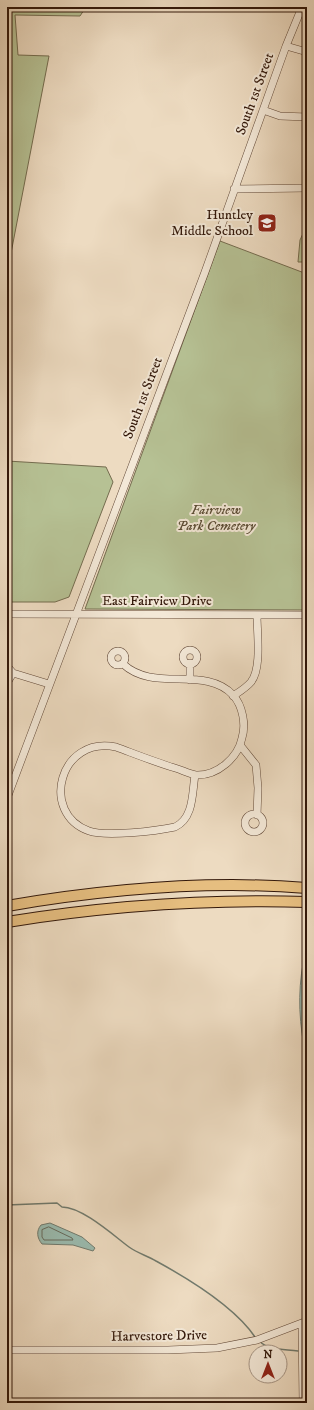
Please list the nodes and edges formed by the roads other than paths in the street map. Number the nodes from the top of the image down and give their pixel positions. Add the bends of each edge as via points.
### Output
1 (302, 7) edge
2 (286, 46) junction
3 (307, 52) edge
4 (263, 110) junction
5 (307, 117) edge
6 (307, 188) edge
7 (234, 189) junction
8 (7, 614) edge
9 (76, 614) junction
10 (257, 615) junction
11 (307, 615) edge
12 (190, 663) dead end
13 (123, 664) dead end
14 (7, 666) edge
15 (13, 673) junction
16 (190, 680) junction
17 (7, 683) edge
18 (49, 684) junction
19 (233, 696) junction
20 (240, 745) junction
21 (195, 775) junction
22 (7, 798) edge
23 (257, 815) dead end
24 (307, 888) edge
25 (307, 902) edge
26 (7, 906) edge
27 (7, 922) edge
28 (305, 1322) edge
29 (7, 1350) edge
30 (303, 1403) edge

1 - 2 street, South 1st Street
2 - 3 street
2 - 4 street, South 1st Street
4 - 5 street via 280,116
4 - 7 street, South 1st Street
6 - 7 street
7 - 9 street, South 1st Street
8 - 9 street, East Fairview Drive
9 - 10 street, East Fairview Drive
9 - 18 street, South 1st Street
10 - 11 street, East Fairview Drive
10 - 19 street via 256,673 250,683
12 - 16 street
13 - 16 street via 130,671 154,678
14 - 15 street
15 - 17 street
15 - 18 street
16 - 19 street via 213,683
18 - 22 street, South 1st Street
19 - 20 street via 244,719
20 - 21 street via 236,755 222,767
20 - 23 street via 256,765
21 - 21 street via 189,813 179,825 162,830 98,833 78,825 64,807 61,786 68,766 82,751 103,745 116,747
24 - 26 highway via 200,885 72,896
25 - 27 highway via 198,901 138,905
28 - 29 street, Harvestore Drive via 257,1340 217,1348
28 - 30 street

